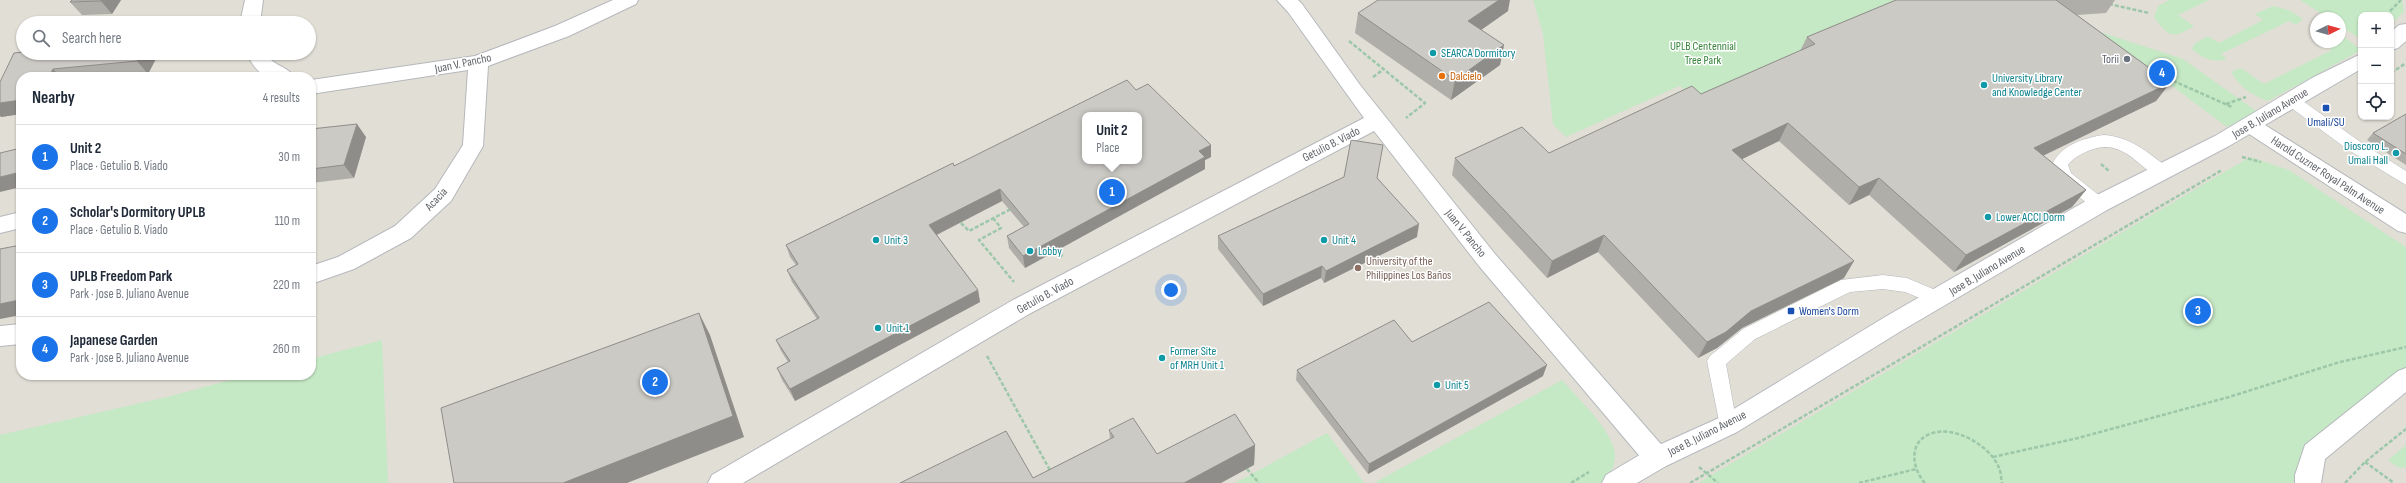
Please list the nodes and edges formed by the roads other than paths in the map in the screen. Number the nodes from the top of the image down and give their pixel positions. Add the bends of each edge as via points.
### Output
1 (254, 0) edge
2 (628, 0) edge
3 (1286, 0) edge
4 (251, 16) edge
5 (2406, 30) edge
6 (2394, 40) edge
7 (260, 60) edge
8 (478, 62) junction
9 (2358, 63) edge
10 (274, 72) edge
11 (316, 86) edge
12 (2291, 100) junction
13 (1376, 120) junction
14 (2256, 122) junction
15 (2162, 172) junction
16 (2406, 178) edge
17 (2099, 204) junction
18 (16, 221) edge
19 (0, 225) edge
20 (2406, 225) edge
21 (316, 273) edge
22 (1939, 298) junction
23 (16, 334) edge
24 (0, 336) edge
25 (2406, 378) edge
26 (1728, 425) junction
27 (1657, 458) junction
28 (721, 483) edge
29 (1615, 483) edge
30 (2308, 483) edge

1 - 4 street
2 - 8 street, Juan V. Pancho via 562,31
3 - 13 street, Juan V. Pancho via 1295,8
5 - 6 street
7 - 10 street via 263,66
8 - 11 street, Juan V. Pancho
8 - 21 street, Acacia via 473,146 444,195 403,232 346,264
9 - 12 street, Jose B. Juliano Avenue
12 - 14 street, Jose B. Juliano Avenue
12 - 16 lane via 2352,145
13 - 27 street, Juan V. Pancho via 1487,260
13 - 28 street, Getulio B. Viado via 1021,307
14 - 15 street, Jose B. Juliano Avenue
14 - 20 street, Harold Cuzner Royal Palm Avenue via 2274,140
15 - 17 street, Jose B. Juliano Avenue
15 - 17 lane via 2127,145 2095,140 2064,157 2060,165 2064,176
17 - 22 street, Jose B. Juliano Avenue
18 - 19 street
22 - 26 street, Jose B. Juliano Avenue
22 - 26 lane via 1907,285 1847,285 1749,334 1716,361
23 - 24 street
25 - 30 street via 2314,453
26 - 27 street, Jose B. Juliano Avenue
27 - 29 street, Jose B. Juliano Avenue

